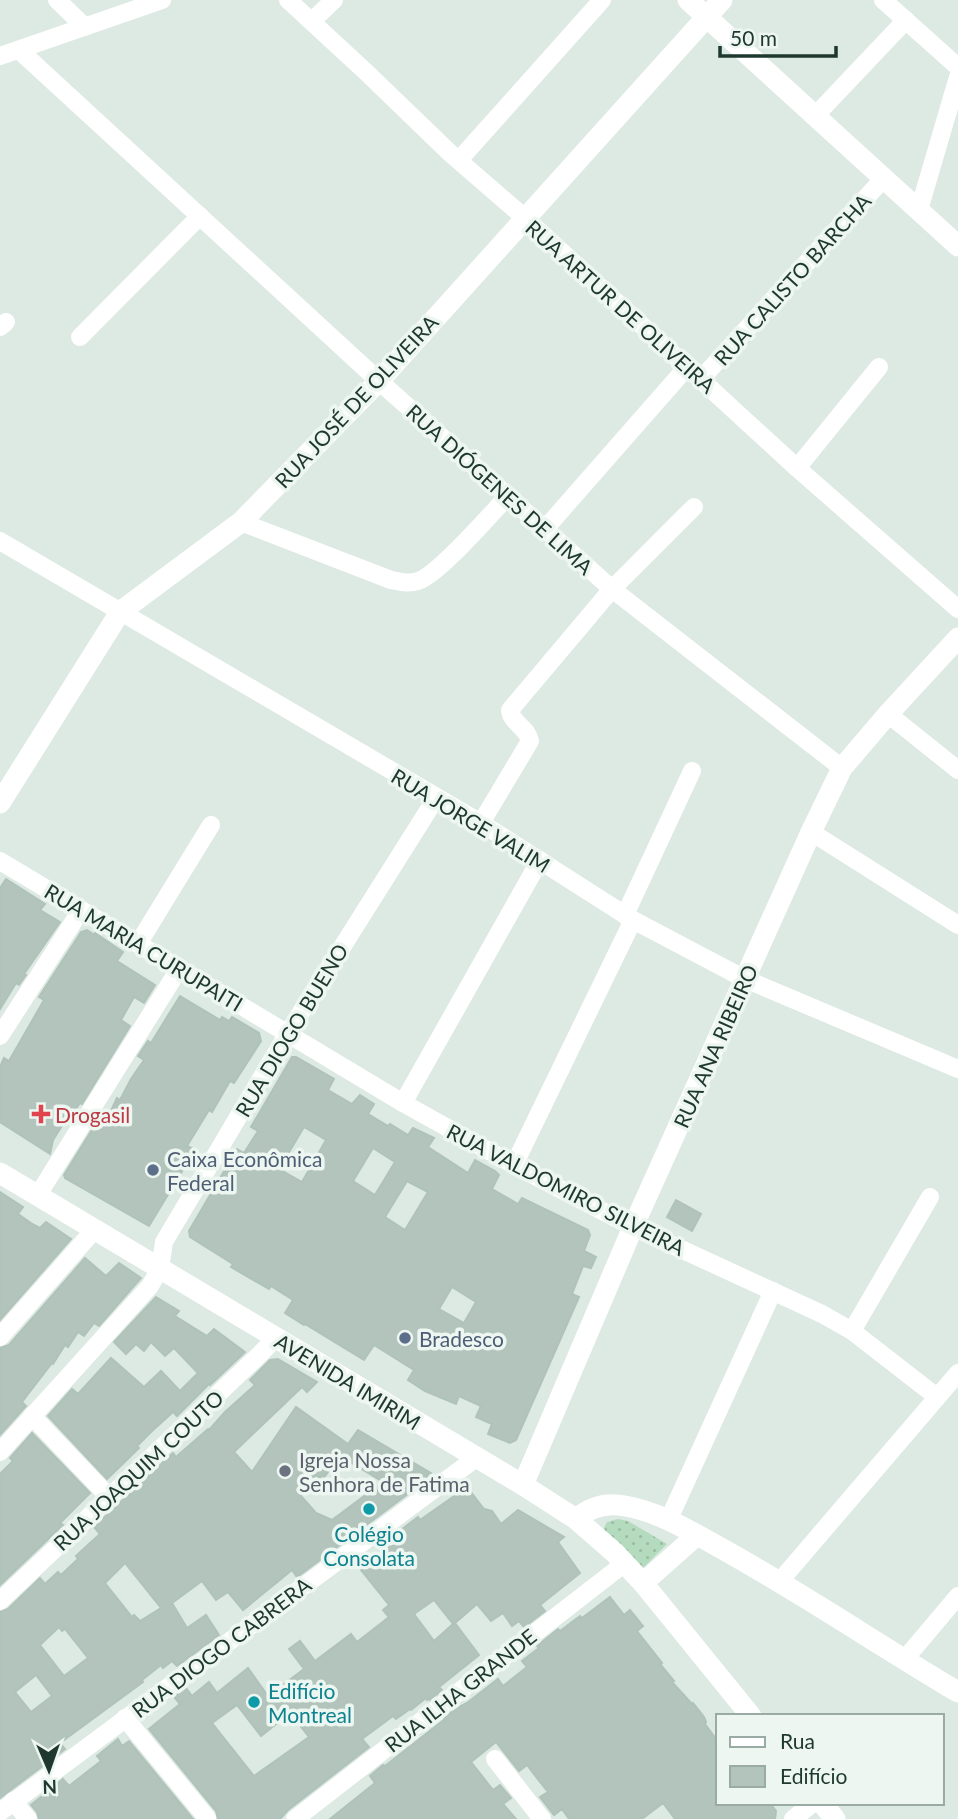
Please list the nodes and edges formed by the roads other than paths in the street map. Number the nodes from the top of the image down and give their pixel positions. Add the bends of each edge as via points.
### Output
1 (58, 0) edge
2 (162, 0) edge
3 (288, 0) edge
4 (334, 0) edge
5 (602, 0) edge
6 (688, 0) edge
7 (723, 0) edge
8 (883, 0) edge
9 (707, 17) junction
10 (906, 20) junction
11 (312, 21) junction
12 (85, 27) junction
13 (19, 50) junction
14 (0, 56) edge
15 (958, 67) edge
16 (958, 77) edge
17 (815, 116) junction
18 (458, 160) junction
19 (883, 179) junction
20 (919, 210) junction
21 (200, 216) junction
22 (525, 218) junction
23 (958, 246) edge
24 (80, 337) dead end
25 (687, 367) junction
26 (879, 367) dead end
27 (701, 379) junction
28 (379, 381) junction
29 (797, 468) junction
30 (507, 497) junction
31 (694, 507) dead end
32 (241, 522) junction
33 (544, 530) junction
34 (0, 541) edge
35 (612, 589) junction
36 (958, 609) edge
37 (120, 612) junction
38 (958, 638) edge
39 (888, 714) junction
40 (842, 768) junction
41 (958, 770) edge
42 (692, 771) dead end
43 (436, 798) junction
44 (0, 803) edge
45 (481, 823) junction
46 (211, 825) dead end
47 (811, 831) junction
48 (540, 860) junction
49 (0, 861) edge
50 (81, 910) junction
51 (629, 918) junction
52 (958, 925) edge
53 (138, 944) junction
54 (179, 969) junction
55 (745, 979) junction
56 (288, 1033) junction
57 (0, 1036) edge
58 (958, 1069) edge
59 (403, 1103) junction
60 (514, 1165) junction
61 (0, 1173) edge
62 (38, 1195) junction
63 (930, 1197) dead end
64 (633, 1227) junction
65 (95, 1229) junction
66 (160, 1269) junction
67 (773, 1291) junction
68 (852, 1331) junction
69 (0, 1337) edge
70 (276, 1338) junction
71 (958, 1373) edge
72 (937, 1397) junction
73 (32, 1416) junction
74 (0, 1452) edge
75 (476, 1458) junction
76 (523, 1485) junction
77 (109, 1497) junction
78 (576, 1519) junction
79 (668, 1521) junction
80 (696, 1535) junction
81 (625, 1563) junction
82 (780, 1581) junction
83 (643, 1583) junction
84 (958, 1596) edge
85 (0, 1601) edge
86 (904, 1660) junction
87 (958, 1692) edge
88 (749, 1714) edge
89 (125, 1718) junction
90 (495, 1759) dead end
91 (810, 1805) edge
92 (824, 1805) edge
93 (7, 1806) edge
94 (207, 1818) edge
95 (28, 1819) edge
96 (295, 1819) edge
97 (542, 1819) edge
98 (793, 1819) edge
99 (835, 1819) edge

1 - 12 street
2 - 12 street
3 - 11 street, RUA ARTUR DE OLIVEIRA
4 - 11 street
5 - 18 street
6 - 9 street
7 - 9 street, RUA JOSÉ DE OLIVEIRA
8 - 10 street
9 - 17 street
9 - 22 street, RUA JOSÉ DE OLIVEIRA
10 - 15 street
10 - 17 street
11 - 18 street, RUA ARTUR DE OLIVEIRA
12 - 13 street
13 - 14 street
13 - 21 street, RUA DIÓGENES DE LIMA
16 - 20 street
17 - 19 street
18 - 22 street, RUA ARTUR DE OLIVEIRA
19 - 20 street
19 - 27 street, RUA CALISTO BARCHA
20 - 23 street
21 - 24 street
21 - 28 street, RUA DIÓGENES DE LIMA
22 - 25 street, RUA ARTUR DE OLIVEIRA
22 - 28 street, RUA JOSÉ DE OLIVEIRA
25 - 27 street, RUA ARTUR DE OLIVEIRA
25 - 33 street
26 - 29 street
27 - 29 street, RUA ARTUR DE OLIVEIRA
28 - 30 street, RUA DIÓGENES DE LIMA
28 - 32 street, RUA JOSÉ DE OLIVEIRA
29 - 36 street, RUA ARTUR DE OLIVEIRA
30 - 32 street via 436,570 421,581 407,583
30 - 33 street, RUA DIÓGENES DE LIMA
31 - 35 street
32 - 37 street, RUA JOSÉ DE OLIVEIRA
33 - 35 street, RUA DIÓGENES DE LIMA
34 - 37 street, RUA JORGE VALIM
35 - 40 street, RUA DIÓGENES DE LIMA
35 - 45 street via 510,710 530,741
37 - 43 street, RUA JORGE VALIM
37 - 44 street, RUA JOSÉ DE OLIVEIRA
38 - 39 street, RUA ANA RIBEIRO
39 - 40 street, RUA ANA RIBEIRO
39 - 41 street
40 - 47 street, RUA ANA RIBEIRO
42 - 51 street
43 - 45 street, RUA JORGE VALIM
43 - 56 street, RUA DIOGO BUENO
45 - 48 street, RUA JORGE VALIM
46 - 53 street
47 - 52 street
47 - 55 street, RUA ANA RIBEIRO
48 - 51 street, RUA JORGE VALIM
48 - 59 street
49 - 50 street, RUA MARIA CURUPAITI
50 - 53 street, RUA MARIA CURUPAITI
50 - 57 street
51 - 55 street, RUA JORGE VALIM
51 - 60 street
53 - 54 street, RUA MARIA CURUPAITI
54 - 56 street, RUA MARIA CURUPAITI
54 - 62 street
55 - 58 street, RUA JORGE VALIM
55 - 64 street, RUA ANA RIBEIRO
56 - 59 street, RUA VALDOMIRO SILVEIRA
56 - 66 street, RUA DIOGO BUENO via 164,1242
59 - 60 street, RUA VALDOMIRO SILVEIRA
60 - 64 street, RUA VALDOMIRO SILVEIRA
61 - 62 street, AVENIDA IMIRIM
62 - 65 street, AVENIDA IMIRIM
63 - 68 street
64 - 67 street, RUA VALDOMIRO SILVEIRA
64 - 76 street, RUA ANA RIBEIRO
65 - 66 street, AVENIDA IMIRIM
65 - 69 street
66 - 70 street, AVENIDA IMIRIM
66 - 73 street via 150,1286
67 - 68 street, RUA VALDOMIRO SILVEIRA
67 - 79 street
68 - 72 street, RUA VALDOMIRO SILVEIRA
70 - 75 street, AVENIDA IMIRIM
70 - 77 street, RUA JOAQUIM COUTO
71 - 72 street
72 - 82 street
73 - 74 street
73 - 77 street
75 - 76 street, AVENIDA IMIRIM
75 - 89 street, RUA DIOGO CABRERA
76 - 78 street, AVENIDA IMIRIM
77 - 85 street, RUA JOAQUIM COUTO
78 - 79 street via 594,1508 614,1504
78 - 81 street, AVENIDA IMIRIM
79 - 80 street
80 - 82 street
80 - 83 street
81 - 83 street, AVENIDA IMIRIM
81 - 96 street, RUA ILHA GRANDE
82 - 86 street
83 - 88 street, AVENIDA IMIRIM
84 - 86 street
86 - 87 street
89 - 93 street, RUA DIOGO CABRERA
89 - 94 street
90 - 97 street
91 - 98 street
92 - 99 street
93 - 95 street

